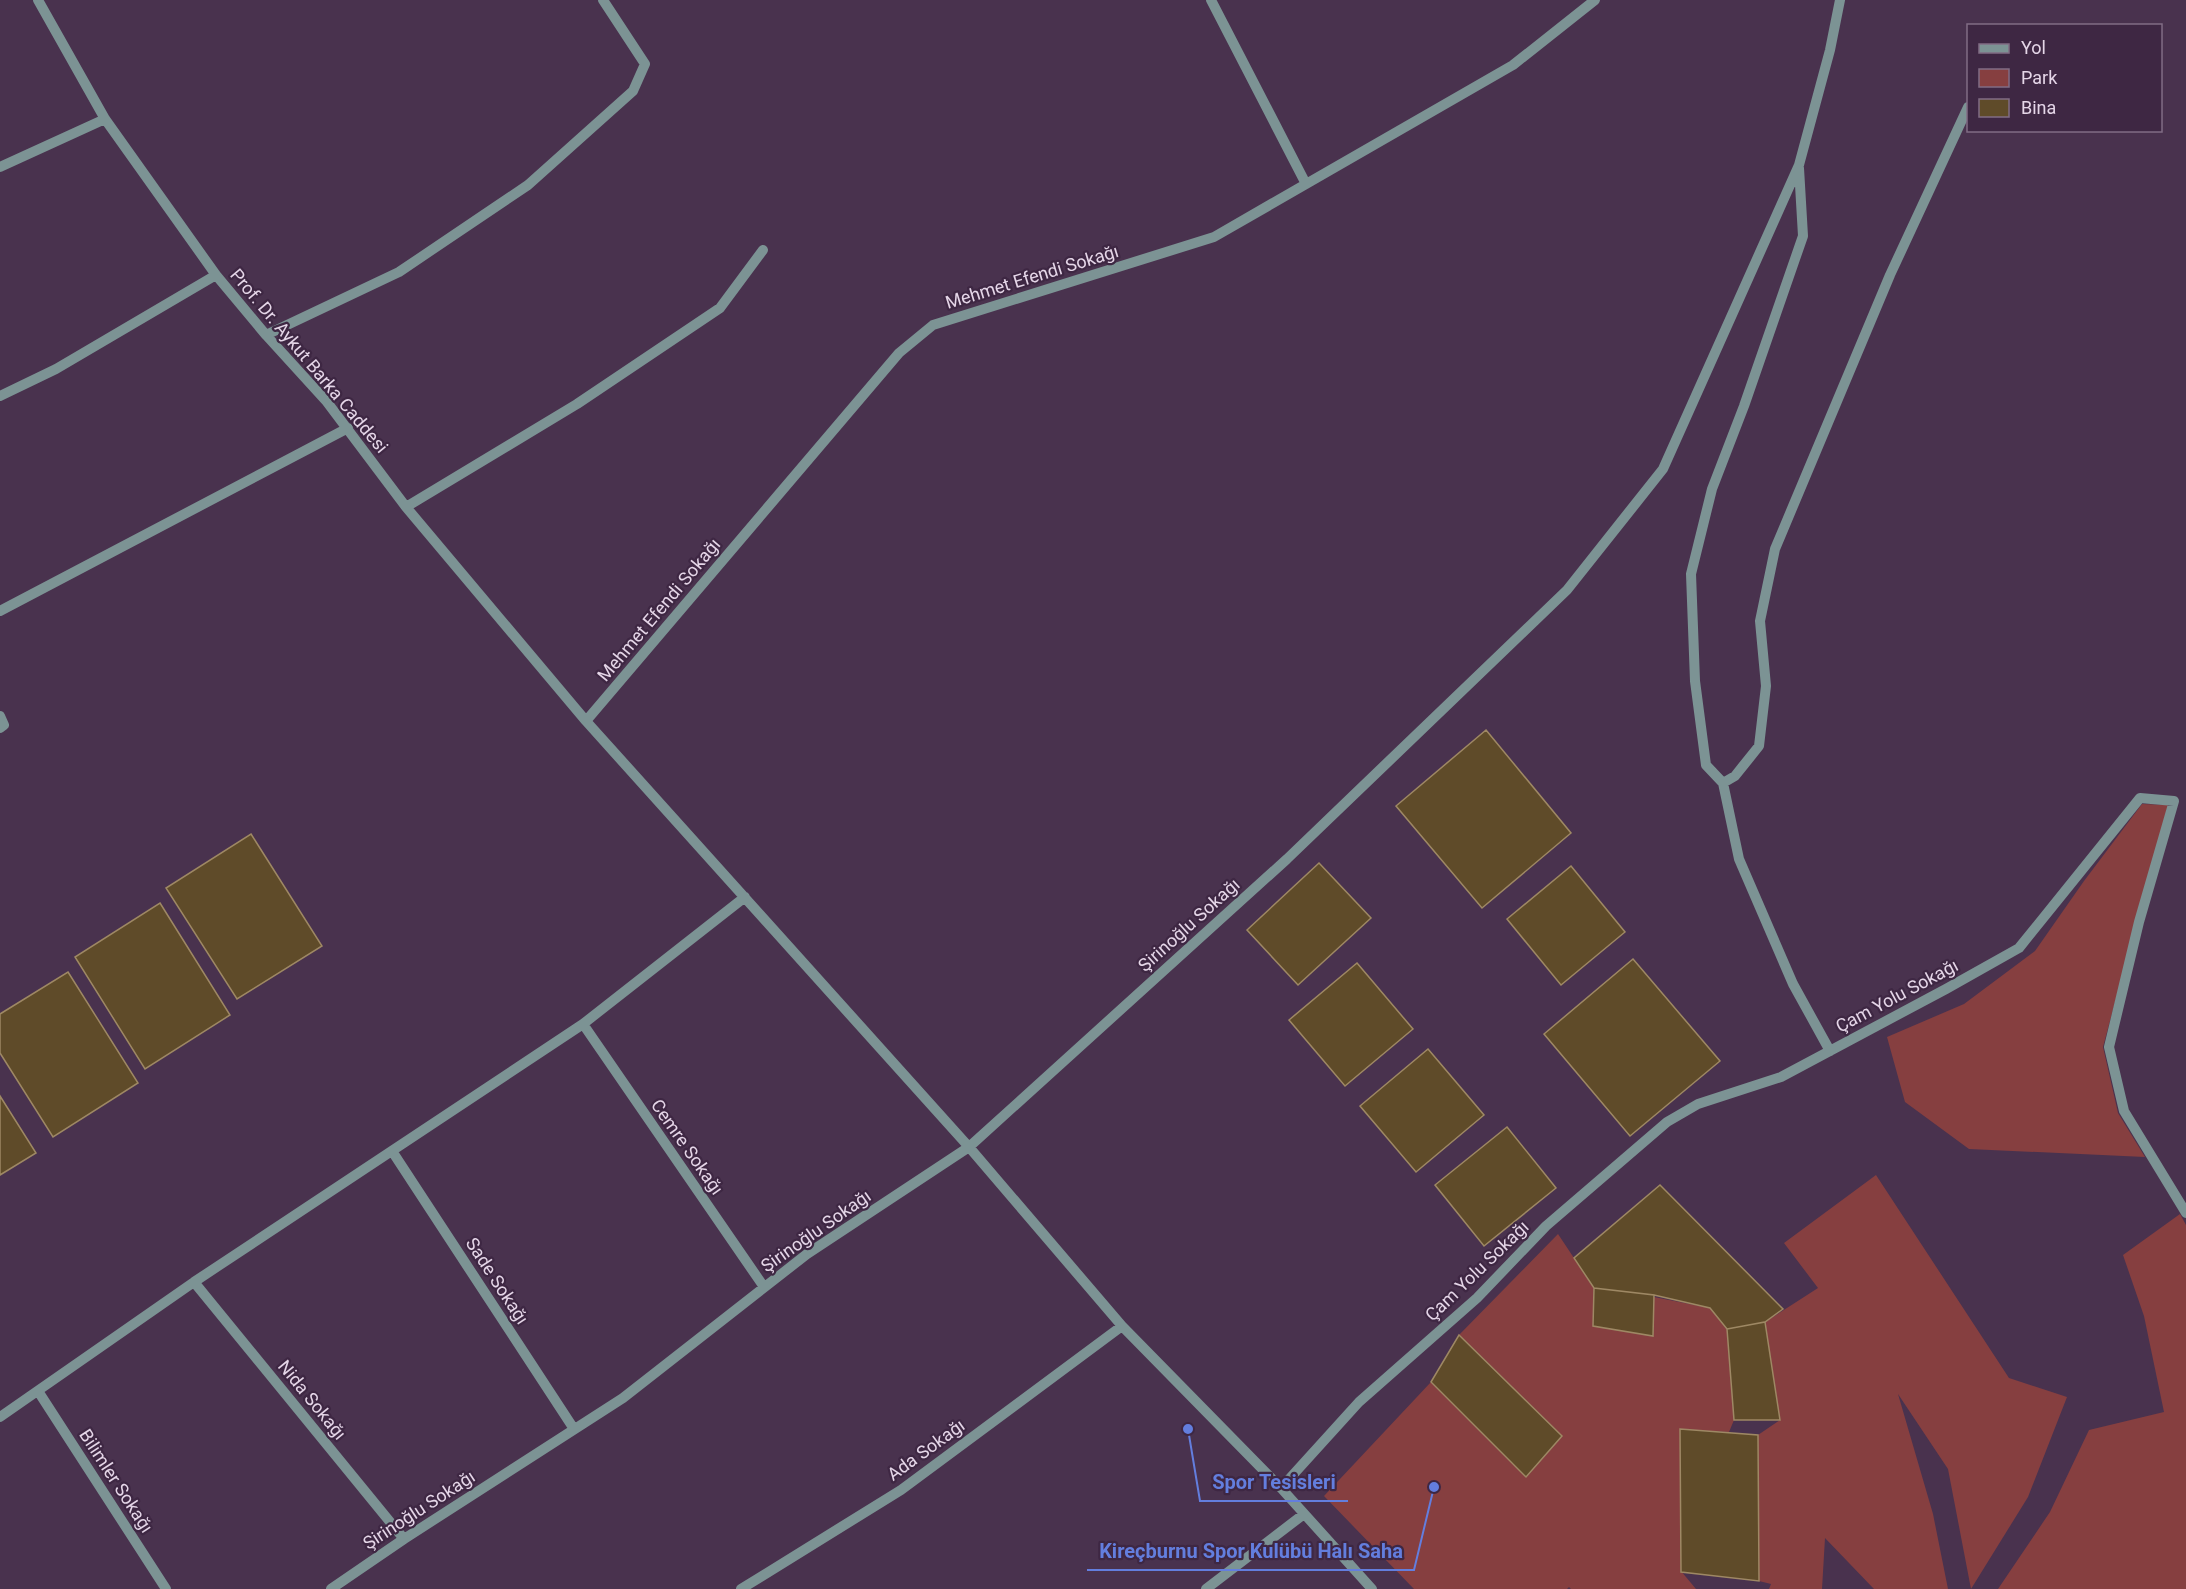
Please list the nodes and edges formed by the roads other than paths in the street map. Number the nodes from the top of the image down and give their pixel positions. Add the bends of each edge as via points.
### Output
1 (38, 0) edge
2 (603, 0) edge
3 (1211, 0) edge
4 (1595, 0) edge
5 (1840, 0) edge
6 (1967, 109) edge
7 (105, 119) junction
8 (1799, 165) junction
9 (0, 167) edge
10 (1306, 184) junction
11 (763, 250) dead end
12 (216, 275) junction
13 (266, 335) junction
14 (0, 396) edge
15 (348, 428) junction
16 (406, 507) junction
17 (0, 611) edge
18 (0, 716) edge
19 (586, 721) junction
20 (0, 728) edge
21 (1722, 783) junction
22 (745, 897) junction
23 (583, 1024) junction
24 (1830, 1051) junction
25 (969, 1147) junction
26 (392, 1151) junction
27 (2186, 1213) edge
28 (194, 1282) junction
29 (764, 1287) junction
30 (1122, 1326) junction
31 (38, 1391) junction
32 (0, 1417) edge
33 (574, 1429) junction
34 (1281, 1488) junction
35 (1304, 1514) junction
36 (404, 1539) junction
37 (166, 1589) edge
38 (331, 1589) edge
39 (741, 1589) edge
40 (1206, 1589) edge
41 (1372, 1589) edge

1 - 7 street, Prof. Dr. Aykut Barka Caddesi
2 - 13 street via 645,64 633,91 528,185 399,272
3 - 10 street
4 - 10 street, Mehmet Efendi Sokağı via 1513,65
5 - 8 street
6 - 21 street via 1890,275 1774,549 1760,621 1766,686 1759,746 1735,776
7 - 9 street
7 - 12 street, Prof. Dr. Aykut Barka Caddesi
8 - 21 street via 1803,236 1712,489 1691,574 1695,681 1706,765
8 - 25 street, Şirinoğlu Sokağı via 1663,469 1567,590 1287,859
10 - 19 street, Mehmet Efendi Sokağı via 1214,237 933,325 899,353
11 - 16 street via 720,308 577,404
12 - 13 street, Prof. Dr. Aykut Barka Caddesi
12 - 14 street via 56,369
13 - 15 street, Prof. Dr. Aykut Barka Caddesi
15 - 16 street, Prof. Dr. Aykut Barka Caddesi
15 - 17 street
16 - 19 street, Prof. Dr. Aykut Barka Caddesi
18 - 20 street via 4,726
19 - 22 street, Prof. Dr. Aykut Barka Caddesi
21 - 24 street via 1738,859 1793,984
22 - 23 street
22 - 25 street, Prof. Dr. Aykut Barka Caddesi
23 - 26 street
23 - 29 street, Cemre Sokağı
24 - 27 street, Çam Yolu Sokağı via 2019,948 2140,798 2174,801 2109,1047 2124,1111
24 - 34 street, Çam Yolu Sokağı via 1781,1077 1698,1104 1667,1122 1546,1226 1478,1298 1359,1402
25 - 29 street, Şirinoğlu Sokağı via 807,1254
25 - 30 street, Prof. Dr. Aykut Barka Caddesi
26 - 28 street
26 - 33 street, Sade Sokağı
28 - 31 street
28 - 36 street, Nida Sokağı
29 - 33 street, Şirinoğlu Sokağı via 622,1398
30 - 34 street, Prof. Dr. Aykut Barka Caddesi
30 - 39 street, Ada Sokağı via 901,1490
31 - 32 street
31 - 37 street, Bilimler Sokağı
33 - 36 street, Şirinoğlu Sokağı
34 - 35 street, Prof. Dr. Aykut Barka Caddesi
35 - 40 street
35 - 41 street, Prof. Dr. Aykut Barka Caddesi
36 - 38 street, Şirinoğlu Sokağı

